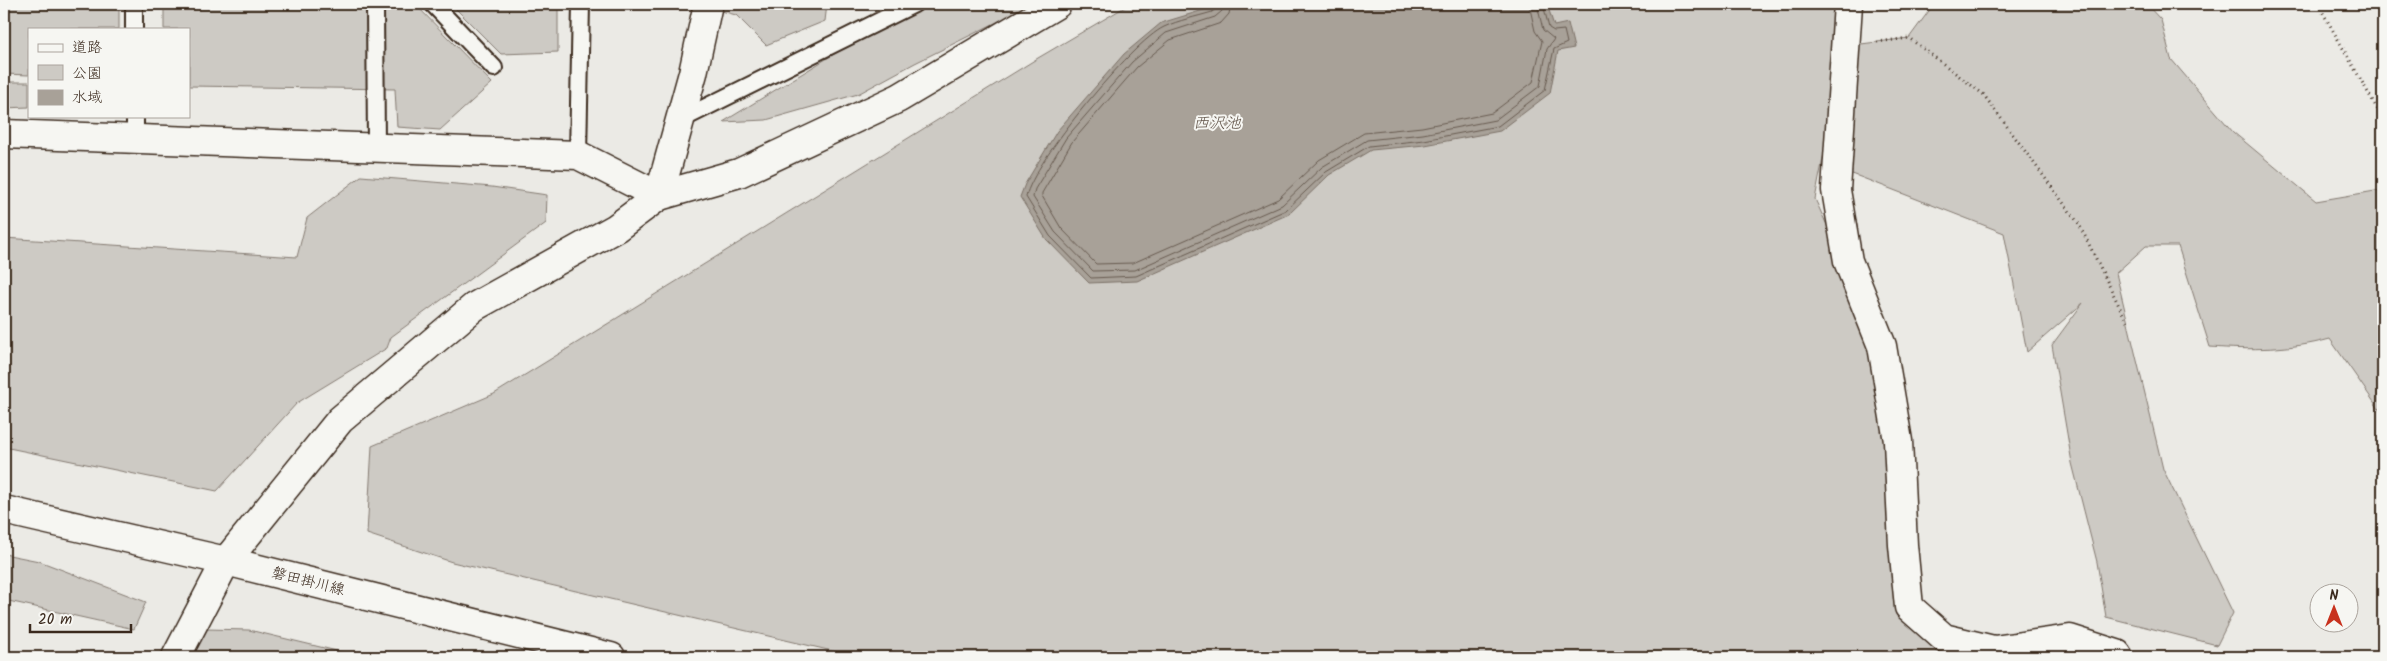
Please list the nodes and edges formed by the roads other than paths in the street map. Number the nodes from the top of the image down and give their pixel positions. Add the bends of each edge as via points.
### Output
1 (134, 4) edge
2 (375, 4) edge
3 (433, 4) edge
4 (581, 4) edge
5 (708, 4) edge
6 (914, 4) edge
7 (1057, 4) edge
8 (1848, 4) edge
9 (134, 28) edge
10 (494, 68) dead end
11 (680, 120) junction
12 (135, 128) edge
13 (4, 134) edge
14 (376, 148) junction
15 (578, 155) junction
16 (659, 196) junction
17 (4, 510) edge
18 (226, 561) junction
19 (176, 657) edge
20 (611, 657) edge
21 (2119, 657) edge

1 - 9 lane
2 - 14 lane
3 - 10 lane
4 - 15 lane
5 - 11 street
6 - 11 lane
7 - 16 street via 899,98 738,173
8 - 21 street via 1836,190 1848,261 1882,346 1898,441 1903,545 1910,607 1944,638 1980,647 1994,650 2070,639
11 - 16 street
12 - 13 street
12 - 14 street
14 - 15 street
15 - 16 street
16 - 18 street via 616,228 474,307 395,372 340,420
17 - 18 street, 磐田掛川線
18 - 19 street
18 - 20 street, 磐田掛川線

